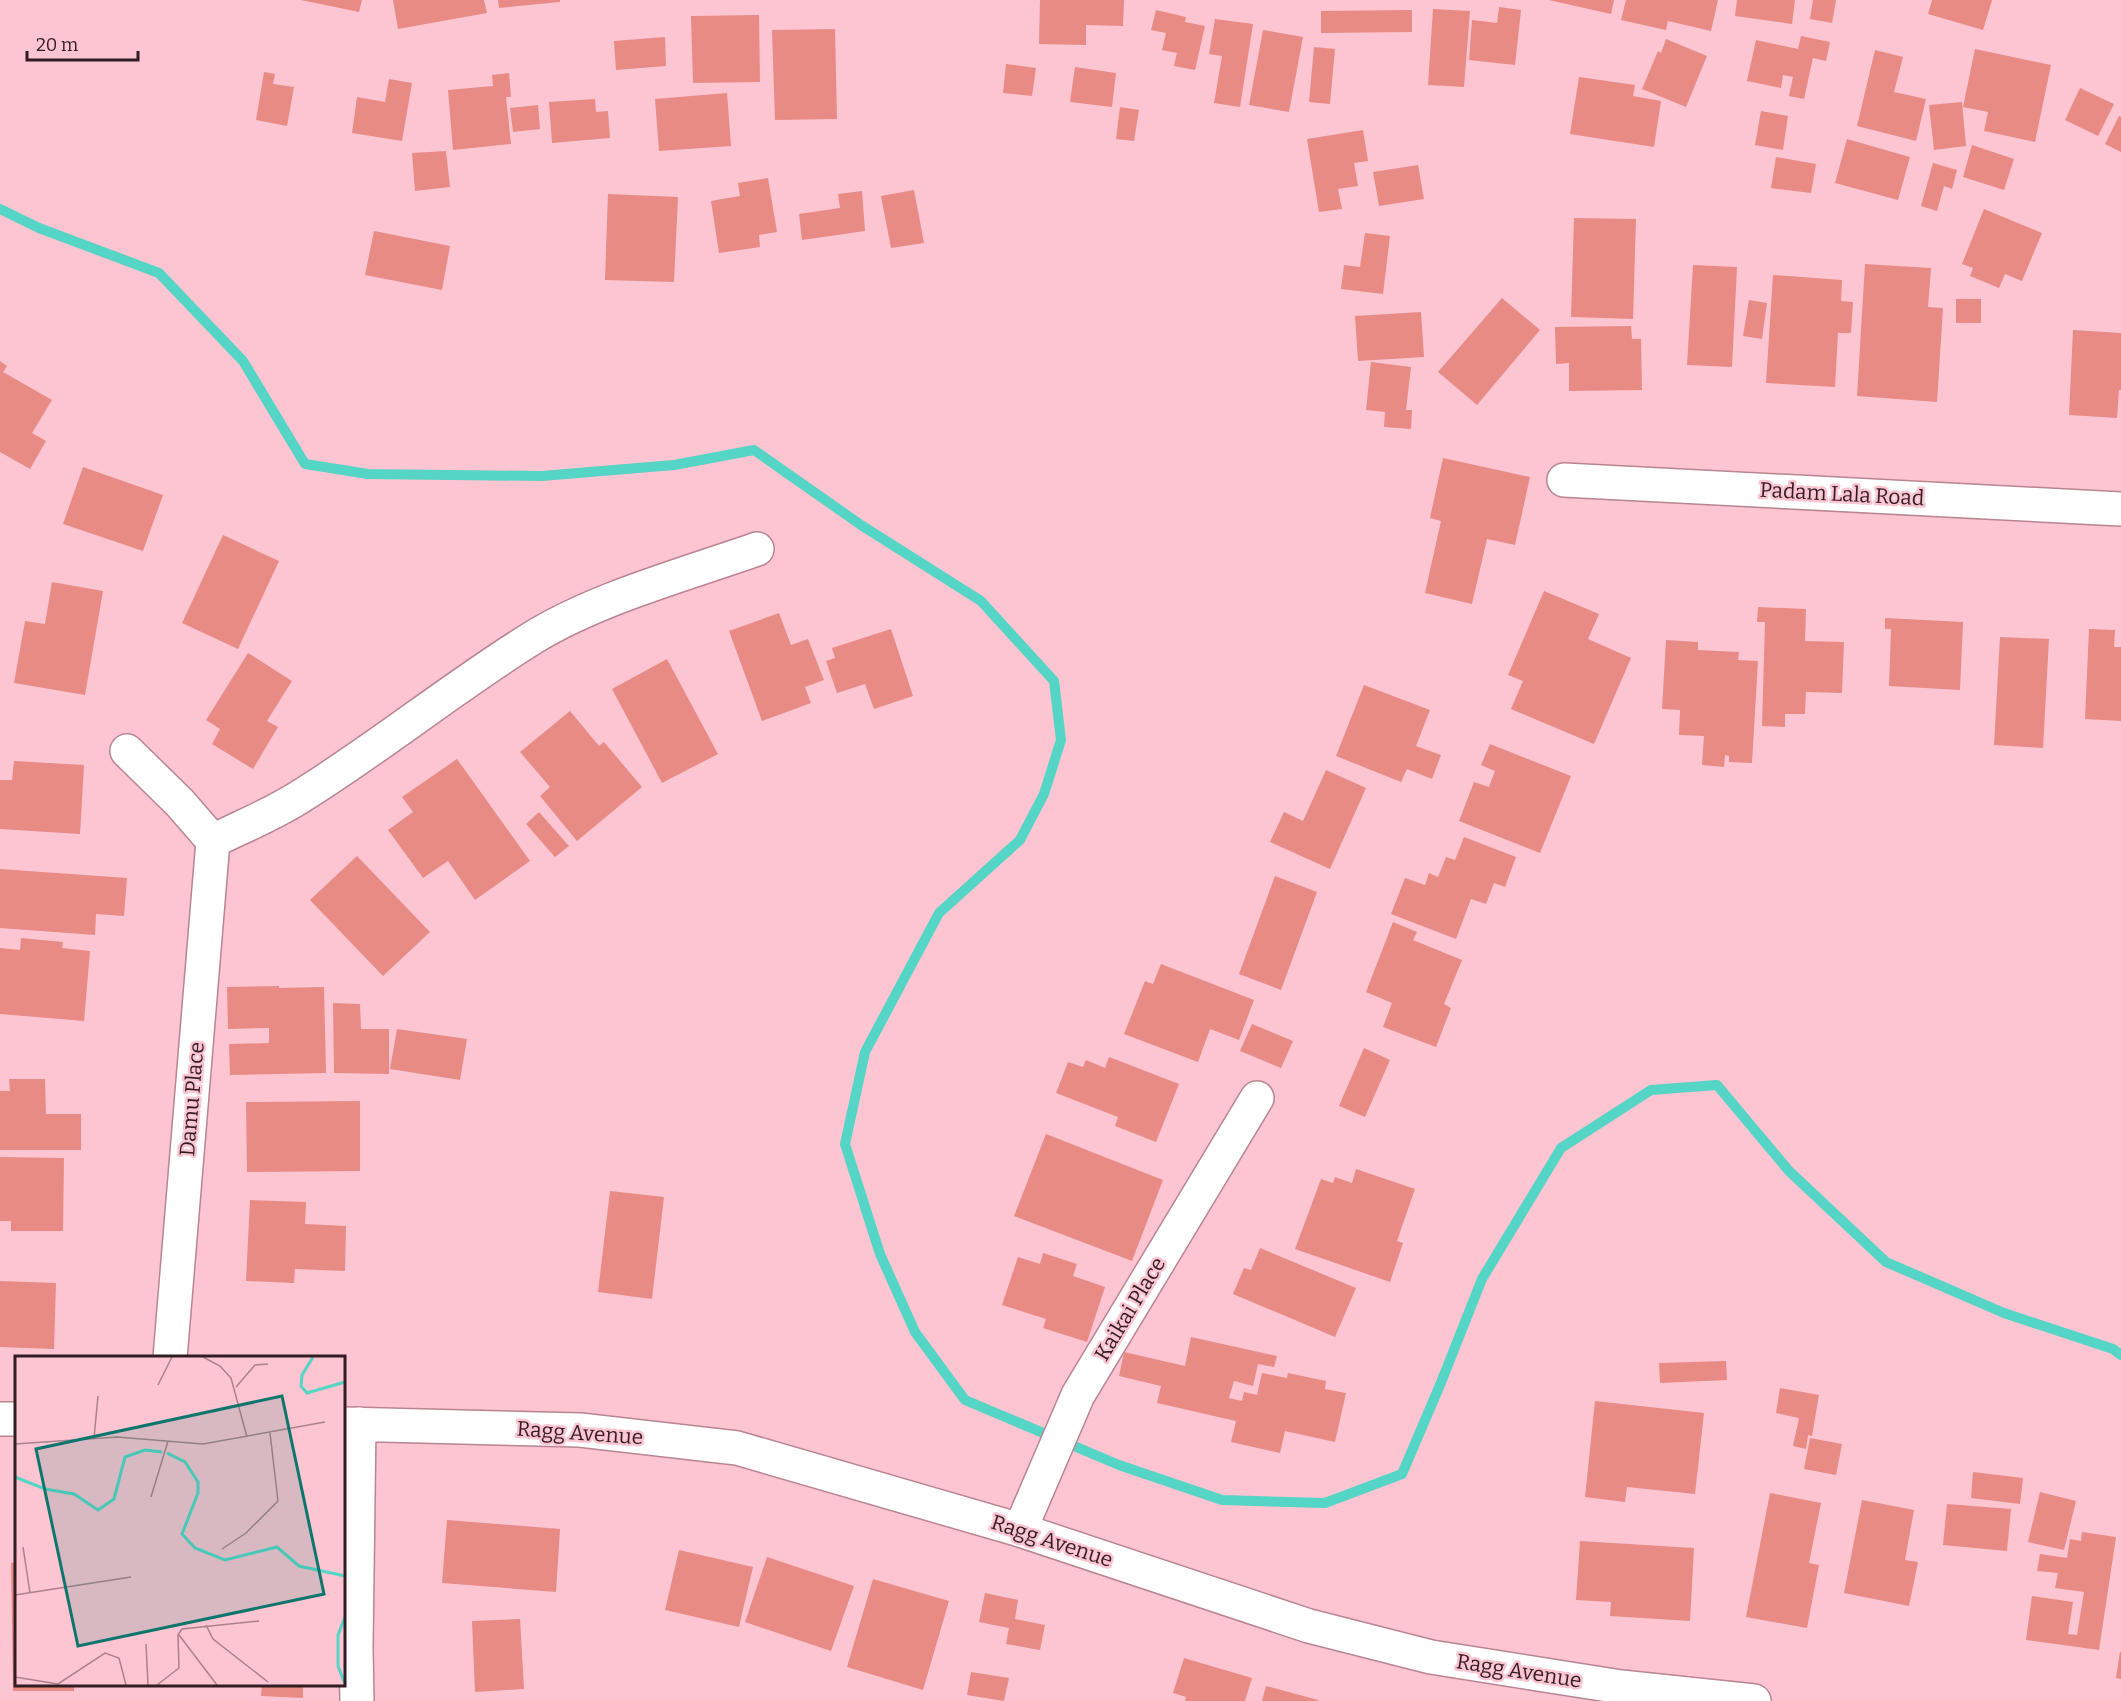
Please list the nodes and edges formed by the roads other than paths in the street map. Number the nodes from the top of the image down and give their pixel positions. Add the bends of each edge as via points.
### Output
1 (1564, 480) dead end
2 (2121, 509) edge
3 (757, 549) dead end
4 (127, 751) dead end
5 (213, 841) junction
6 (1257, 1098) dead end
7 (170, 1356) edge
8 (351, 1424) edge
9 (1020, 1530) junction
10 (1619, 1694) edge
11 (357, 1701) edge
12 (1754, 1701) edge

1 - 2 street, Padam Lala Road
3 - 5 street via 618,598 536,636 297,799
4 - 5 street
5 - 7 street, Damu Place
6 - 9 street, Kaikai Place via 1078,1395
8 - 9 street, Ragg Avenue via 580,1430 737,1448
8 - 11 street
9 - 10 street, Ragg Avenue via 1309,1626 1431,1657
10 - 12 street, Ragg Avenue

